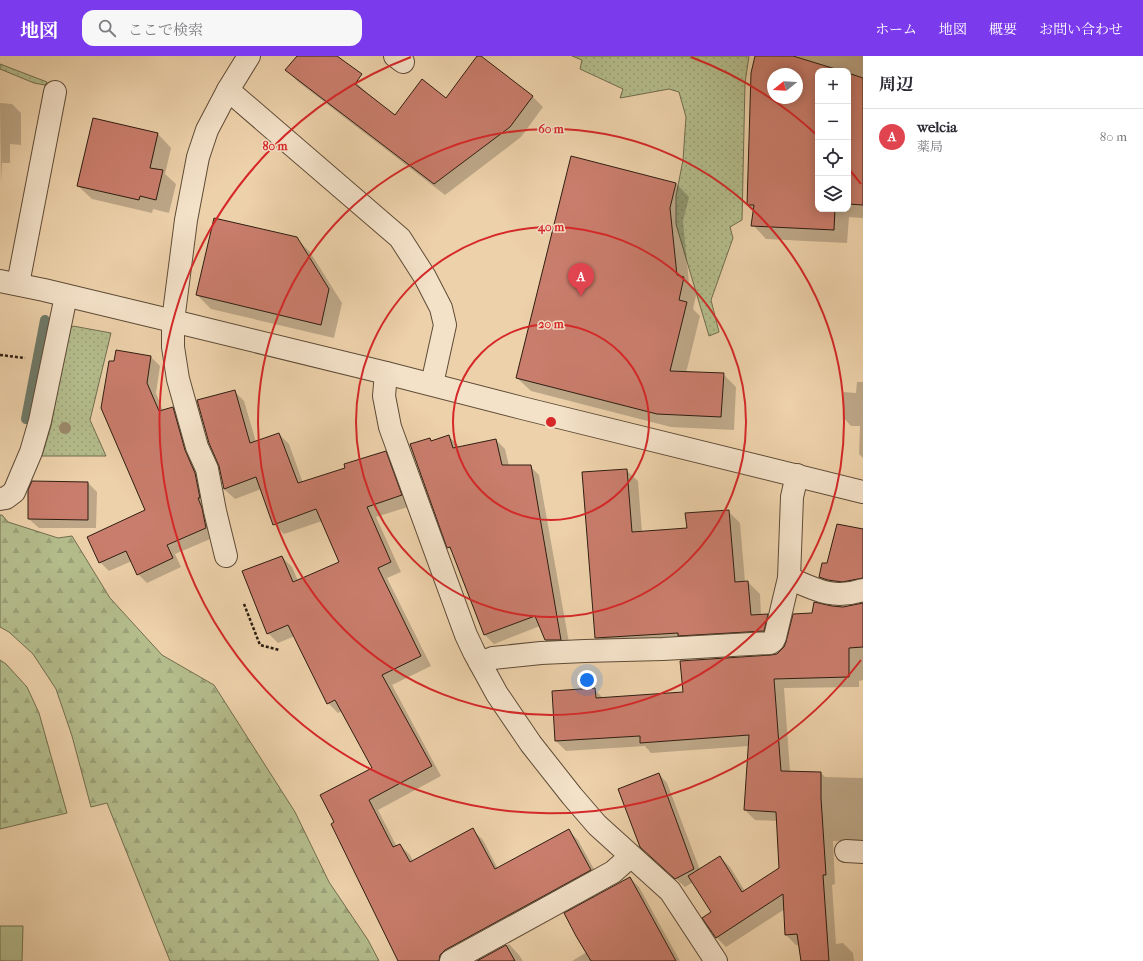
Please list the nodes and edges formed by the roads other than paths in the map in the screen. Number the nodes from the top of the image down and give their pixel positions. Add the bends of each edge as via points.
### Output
1 (248, 56) edge
2 (228, 90) junction
3 (55, 92) dead end
4 (9, 283) edge
5 (66, 296) junction
6 (173, 321) junction
7 (386, 373) junction
8 (432, 384) junction
9 (797, 475) junction
10 (863, 492) edge
11 (0, 499) edge
12 (226, 556) dead end
13 (789, 578) junction
14 (863, 590) edge
15 (480, 663) junction
16 (631, 856) junction
17 (451, 961) edge
18 (716, 961) edge

1 - 2 street
2 - 6 street via 207,130 198,157 186,220
2 - 8 street via 400,238 425,277 441,308 445,325
3 - 4 street
4 - 5 street
5 - 6 street
5 - 11 street via 31,452 14,492
6 - 7 street
6 - 12 street via 173,347 178,379 197,447 207,469
7 - 8 street
7 - 15 street via 384,396 390,427 466,635
8 - 9 street
9 - 10 street
9 - 13 street via 792,497
13 - 14 street via 831,594 851,594
13 - 15 street via 775,637 770,642 541,653 493,658
15 - 16 street via 497,694 531,744 597,825
16 - 17 street via 613,872
16 - 18 street via 670,891

